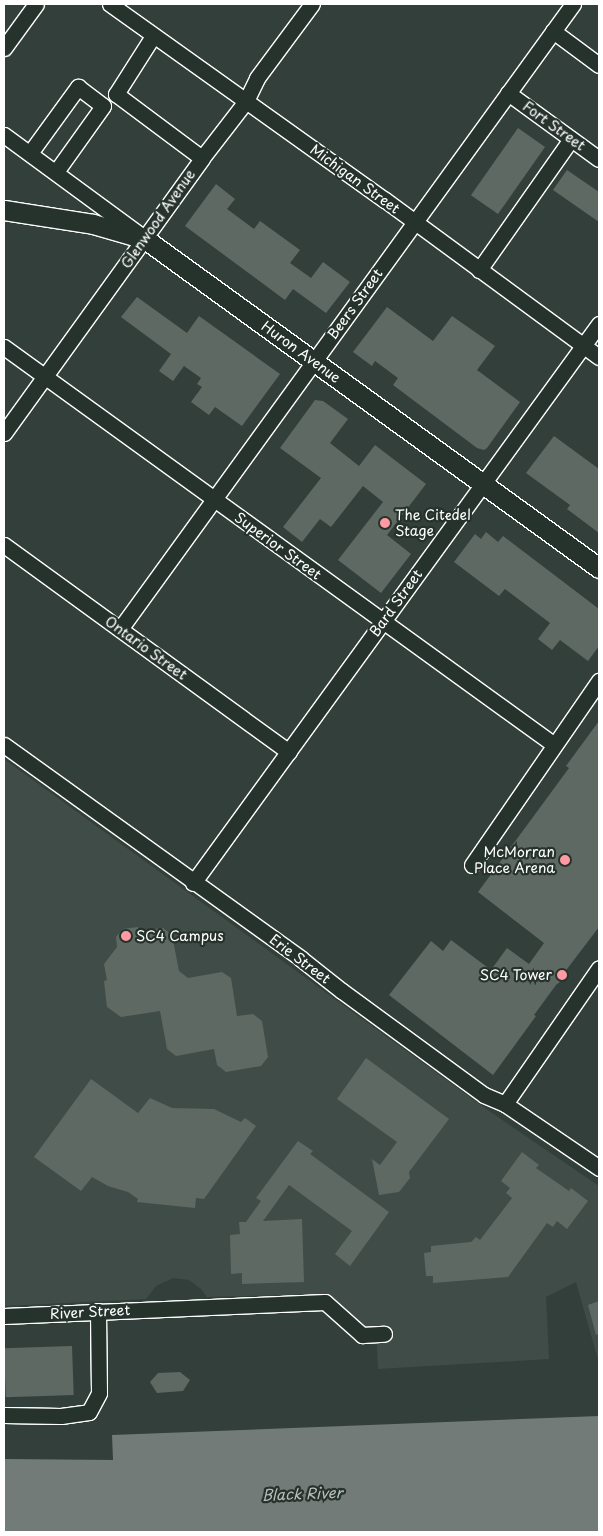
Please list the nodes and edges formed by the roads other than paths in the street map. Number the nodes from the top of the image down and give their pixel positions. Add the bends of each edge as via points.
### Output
1 (36, 4) edge
2 (110, 4) edge
3 (312, 4) edge
4 (574, 4) edge
5 (553, 31) junction
6 (153, 36) junction
7 (4, 48) edge
8 (599, 65) edge
9 (508, 93) junction
10 (246, 100) junction
11 (4, 134) edge
12 (570, 139) junction
13 (30, 153) junction
14 (202, 158) junction
15 (599, 159) edge
16 (56, 172) junction
17 (4, 210) edge
18 (414, 222) junction
19 (145, 239) junction
20 (479, 270) junction
21 (599, 324) edge
22 (583, 345) junction
23 (4, 347) edge
24 (599, 357) edge
25 (312, 361) junction
26 (44, 376) junction
27 (4, 433) edge
28 (482, 484) junction
29 (213, 499) junction
30 (4, 545) edge
31 (599, 568) edge
32 (382, 622) junction
33 (120, 629) junction
34 (599, 681) edge
35 (554, 744) junction
36 (4, 745) edge
37 (289, 752) junction
38 (472, 865) dead end
39 (193, 883) junction
40 (599, 968) edge
41 (505, 1104) junction
42 (599, 1168) edge
43 (98, 1311) junction
44 (4, 1316) edge
45 (384, 1334) dead end
46 (4, 1415) edge

1 - 7 street
2 - 6 street, Michigan Street
3 - 10 street, Glenwood Avenue via 257,78
4 - 5 street, Beers Street
5 - 8 street
5 - 9 street, Beers Street
6 - 10 street, Michigan Street
6 - 14 street via 116,94
9 - 12 street, Fort Street
9 - 18 street, Beers Street
10 - 14 street, Glenwood Avenue
10 - 18 street, Michigan Street
11 - 13 street, Huron Avenue
12 - 15 street, Fort Street
12 - 20 street
13 - 16 street, Huron Avenue
13 - 16 street via 78,87 103,106
14 - 19 street, Glenwood Avenue
16 - 19 street, Huron Avenue
17 - 19 main road via 93,224
18 - 20 street, Michigan Street
18 - 25 street, Beers Street
19 - 25 main road, Huron Avenue
19 - 26 street, Glenwood Avenue
20 - 22 street, Michigan Street
21 - 22 street, Bard Street
22 - 24 street, Michigan Street
22 - 28 street, Bard Street
23 - 26 street, Superior Street
25 - 28 main road, Huron Avenue
25 - 29 street, Beers Street
26 - 27 street, Glenwood Avenue
26 - 29 street, Superior Street
28 - 31 main road, Huron Avenue
28 - 32 street, Bard Street
29 - 32 street, Superior Street
29 - 33 street, Beers Street
30 - 33 street, Ontario Street
32 - 35 street, Superior Street
32 - 37 street, Bard Street
33 - 37 street, Ontario Street
34 - 35 street
35 - 38 street
36 - 39 street, Erie Street
37 - 39 street, Bard Street
39 - 41 street, Erie Street via 484,1095
40 - 41 street
41 - 42 street, Erie Street
43 - 44 street, River Street
43 - 45 street, River Street via 325,1302 362,1335
43 - 46 street via 99,1394 89,1412 61,1416

